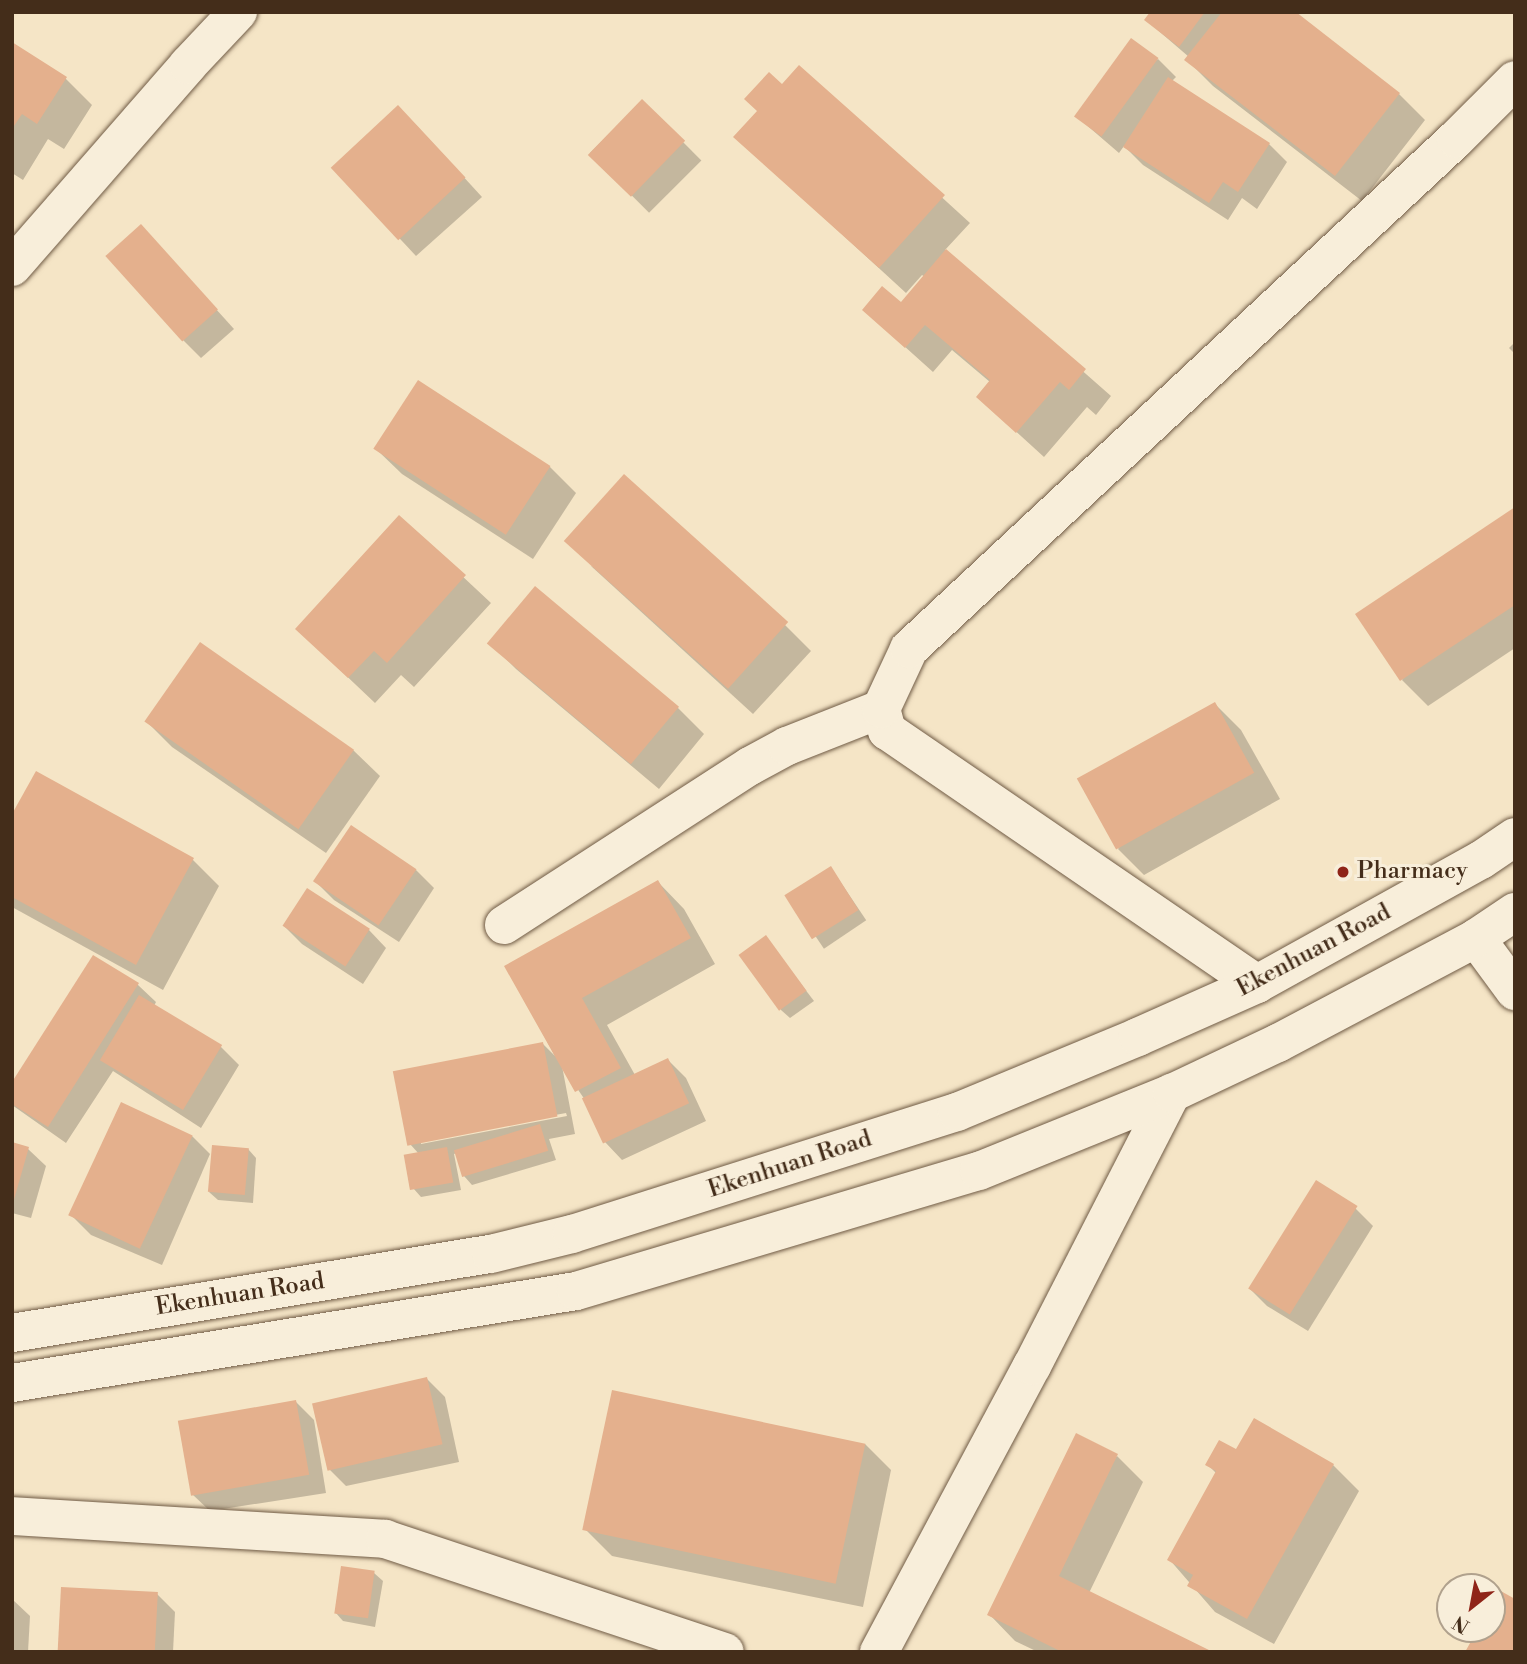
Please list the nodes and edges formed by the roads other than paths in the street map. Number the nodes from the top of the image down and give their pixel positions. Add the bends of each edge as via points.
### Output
1 (238, 12) edge
2 (1515, 80) edge
3 (12, 267) edge
4 (881, 709) junction
5 (1515, 837) edge
6 (1515, 912) edge
7 (503, 925) dead end
8 (1476, 938) junction
9 (1257, 984) junction
10 (1515, 991) edge
11 (1172, 1093) junction
12 (12, 1333) edge
13 (12, 1383) edge
14 (12, 1516) edge
15 (725, 1652) edge
16 (879, 1652) edge

1 - 3 street
2 - 4 street via 909,649
4 - 7 street via 787,746 750,766
4 - 9 street via 887,731
5 - 9 street, Ekenhuan Road
6 - 8 street
8 - 10 street
8 - 11 street via 1278,1043
9 - 12 street, Ekenhuan Road via 957,1112 572,1234 491,1254
11 - 13 street via 979,1171 576,1291
11 - 16 street
14 - 15 street via 385,1539

